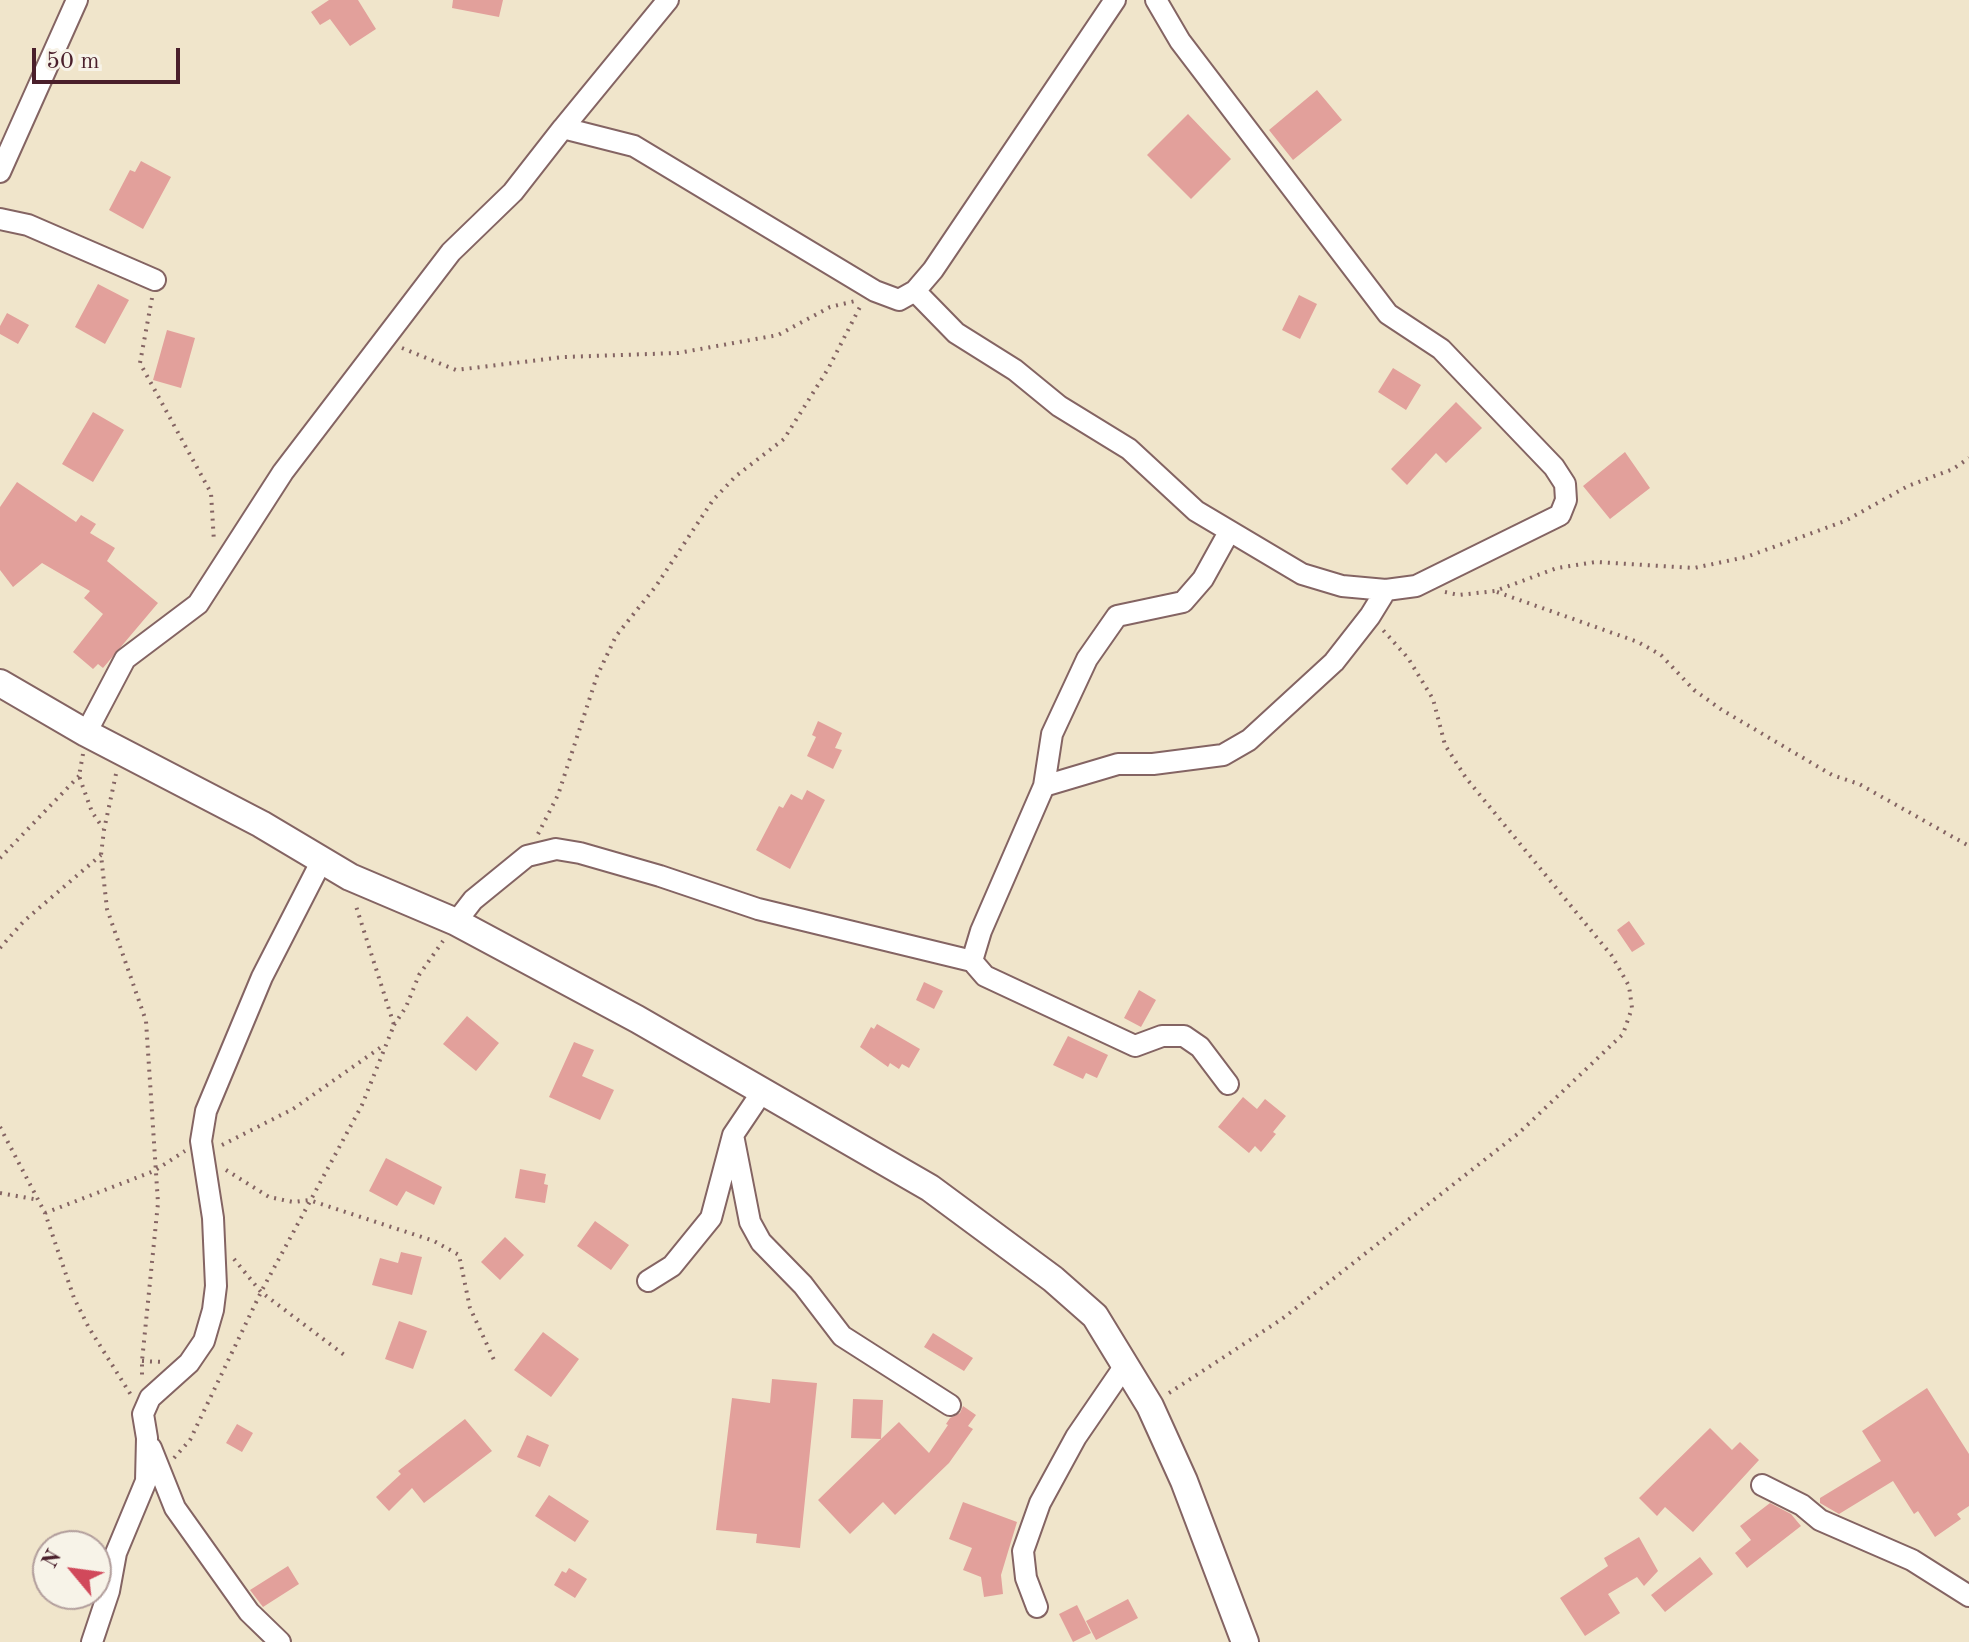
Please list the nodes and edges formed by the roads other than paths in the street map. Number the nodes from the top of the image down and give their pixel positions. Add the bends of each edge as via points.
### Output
1 (77, 0) edge
2 (668, 0) edge
3 (1115, 0) edge
4 (1156, 0) edge
5 (563, 128) junction
6 (0, 172) edge
7 (0, 219) edge
8 (155, 280) road end
9 (915, 291) junction
10 (1229, 532) junction
11 (1386, 590) junction
12 (0, 683) edge
13 (86, 733) junction
14 (1044, 786) junction
15 (322, 860) junction
16 (456, 922) junction
17 (972, 961) junction
18 (1228, 1084) dead end
19 (762, 1092) junction
20 (733, 1135) junction
21 (648, 1281) dead end
22 (1126, 1364) junction
23 (950, 1405) dead end
24 (147, 1438) junction
25 (1762, 1485) dead end
26 (1969, 1596) edge
27 (1037, 1607) dead end
28 (92, 1642) edge
29 (280, 1642) edge
30 (1245, 1642) edge

1 - 6 street
2 - 5 street
3 - 9 street
4 - 11 street via 1180,41 1388,314 1441,349 1565,484 1560,515 1416,586
5 - 9 street via 634,146 875,291 899,300
5 - 13 street via 513,192 451,252 283,472 198,604 125,659
7 - 8 street via 28,225
9 - 10 street via 956,333 1129,449 1196,511
10 - 11 street via 1302,574 1342,586
10 - 14 street via 1203,579 1183,602 1117,616 1087,659 1052,734
11 - 14 street via 1334,662 1249,740 1223,755 1118,764
12 - 13 street
13 - 15 street
14 - 17 street
15 - 16 street
15 - 24 street via 262,977 206,1111 202,1148 213,1218 213,1310 204,1341 189,1363 150,1398 143,1414
16 - 17 street via 473,900 527,856 556,849 758,909
16 - 19 street
17 - 18 street via 985,976 1135,1046 1162,1036 1184,1036 1200,1047
19 - 20 street
19 - 22 street via 930,1188 1053,1279 1095,1316
20 - 21 street via 711,1218 672,1266
20 - 23 street via 750,1222 761,1242 842,1336
22 - 27 street via 1076,1437 1040,1503 1023,1551
22 - 30 street via 1150,1406 1211,1548
24 - 28 street via 146,1481 116,1553
24 - 29 street via 175,1508 249,1612
25 - 26 street via 1820,1520 1912,1560

